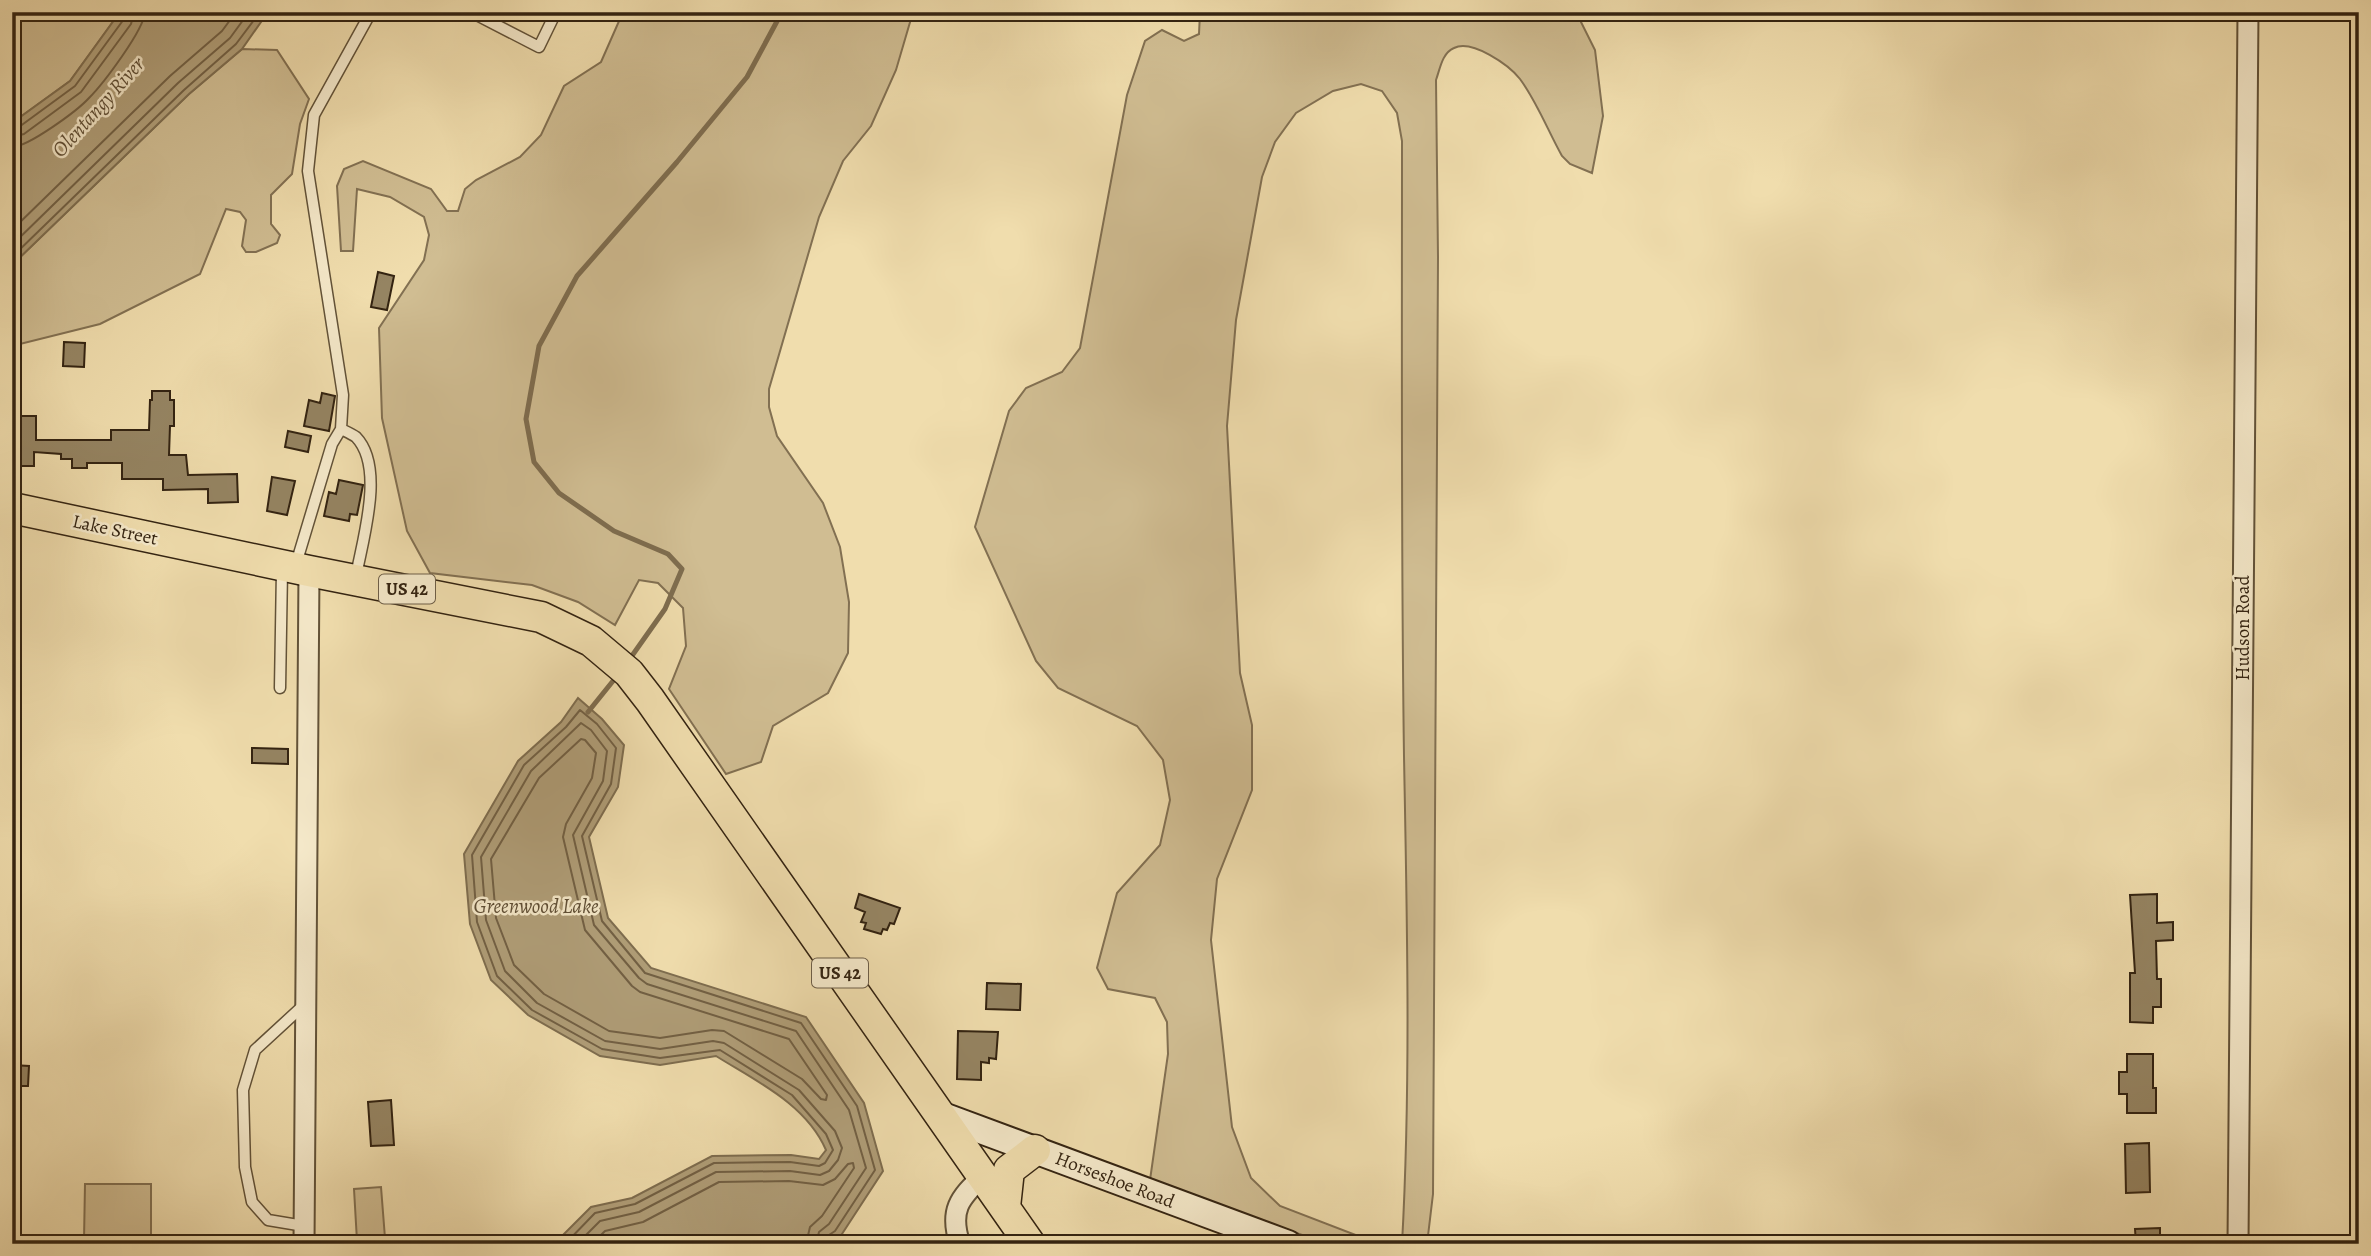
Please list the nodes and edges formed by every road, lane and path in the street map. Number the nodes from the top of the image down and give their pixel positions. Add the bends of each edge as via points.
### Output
1 (371, 12) edge
2 (471, 12) edge
3 (556, 12) edge
4 (2248, 12) edge
5 (341, 429) junction
6 (12, 508) edge
7 (295, 568) junction
8 (356, 580) junction
9 (280, 688) dead end
10 (307, 1002) junction
11 (943, 1116) junction
12 (1035, 1150) junction
13 (984, 1176) junction
14 (1004, 1206) junction
15 (304, 1235) edge
16 (960, 1244) edge
17 (1030, 1244) edge
18 (1288, 1244) edge
19 (2238, 1244) edge

1 - 5 lane via 314,115 309,145 308,171 343,396
2 - 3 lane via 540,47
4 - 19 street, Hudson Road
5 - 7 lane via 332,444
5 - 8 lane via 355,436 370,462 372,482
6 - 7 main road, Lake Street / US 42
7 - 8 main road, US 42
7 - 9 lane
7 - 10 street
8 - 11 main road, US 42 via 541,617 591,641 624,668
10 - 15 street
10 - 15 lane via 255,1050 243,1090 245,1167 252,1202 268,1220
11 - 12 street, Horseshoe Road
11 - 13 main road, US 42
12 - 14 main road via 1009,1170
12 - 18 street, Horseshoe Road
13 - 14 main road, US 42
13 - 16 street via 964,1194 957,1208 954,1222
14 - 17 main road, US 42

